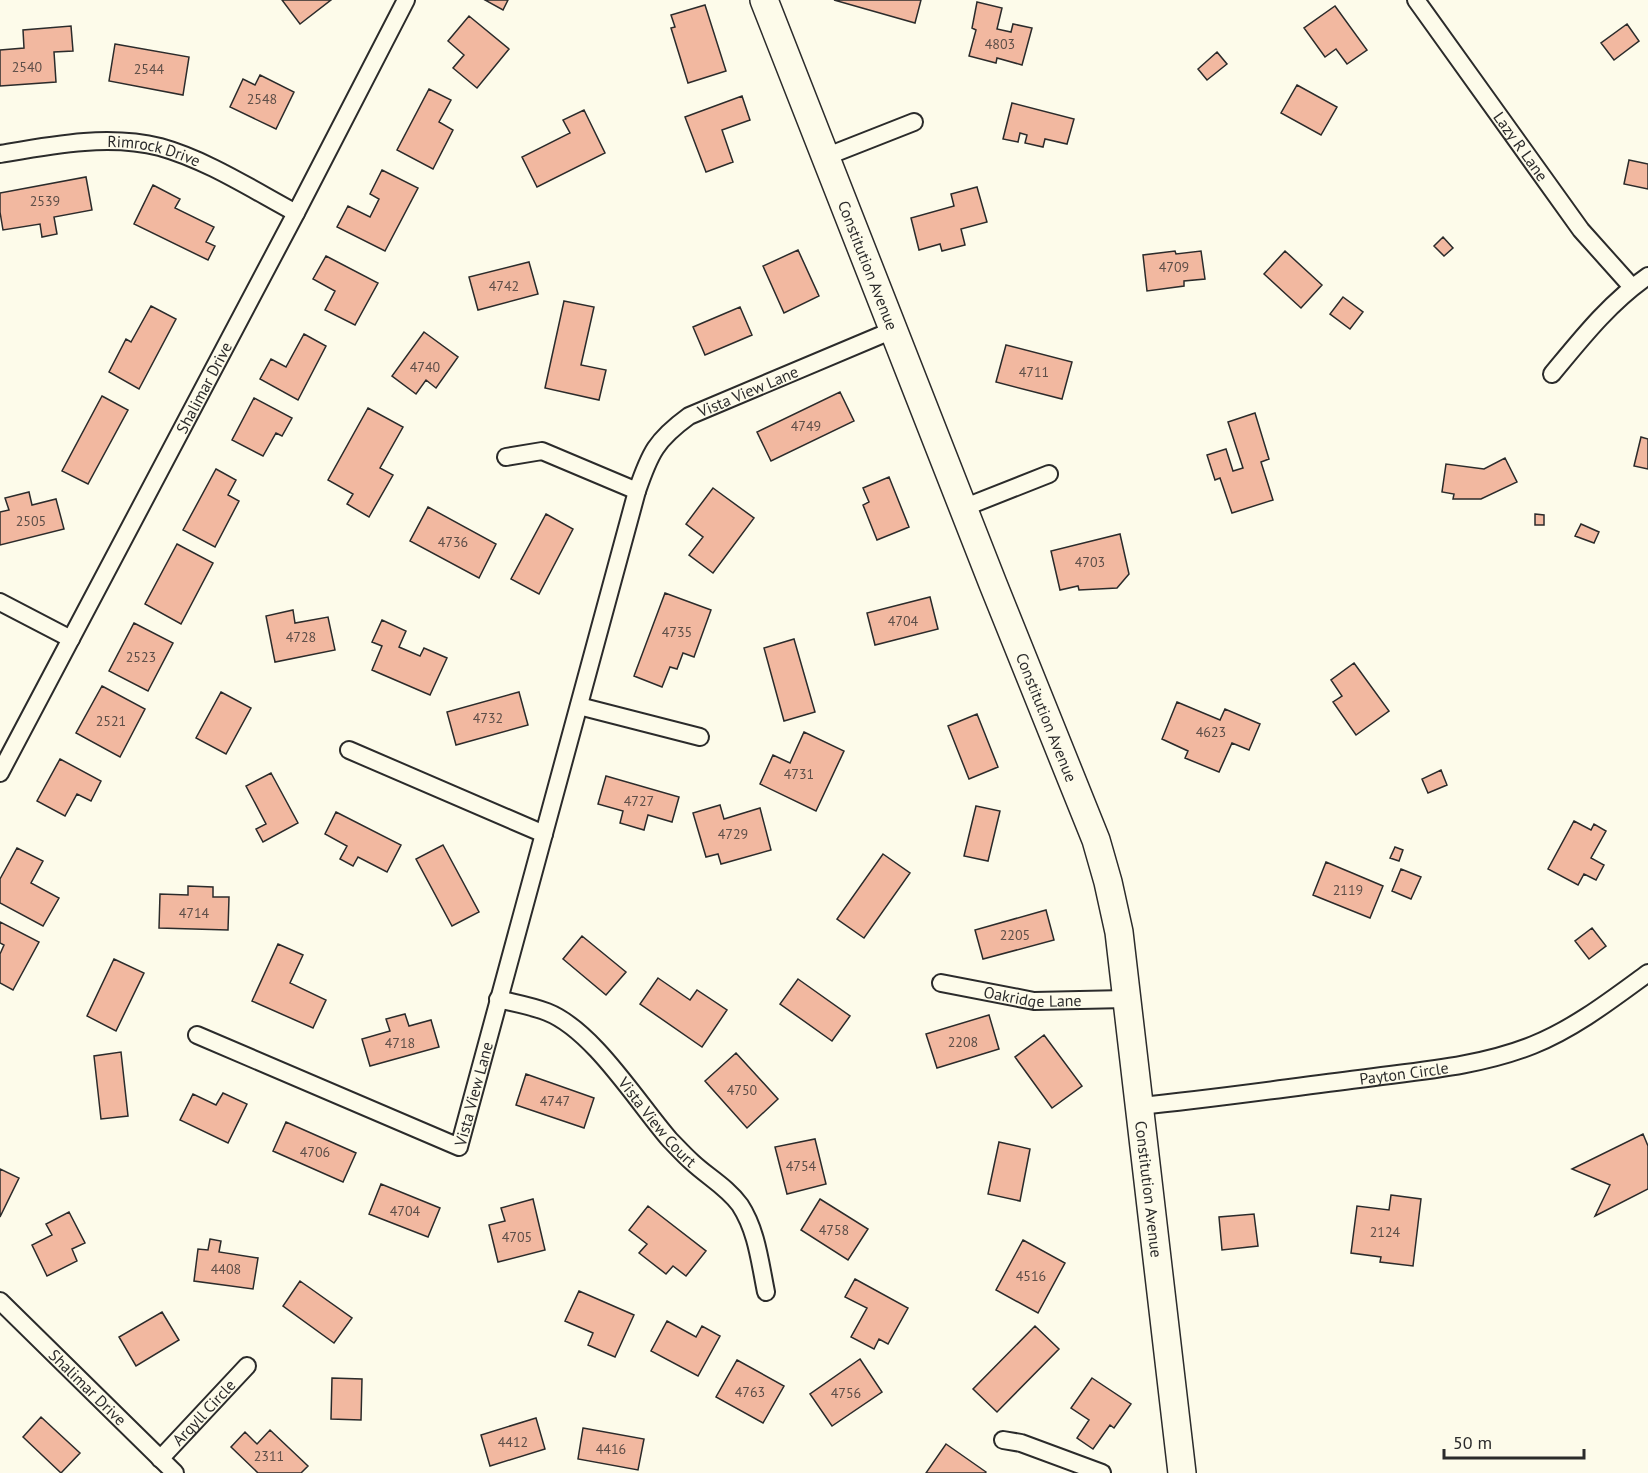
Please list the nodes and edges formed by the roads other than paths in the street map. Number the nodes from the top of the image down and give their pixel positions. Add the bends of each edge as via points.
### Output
1 (406, 0) edge
2 (764, 0) edge
3 (1416, 0) edge
4 (914, 122) dead end
5 (0, 154) edge
6 (825, 157) junction
7 (296, 213) junction
8 (1648, 276) edge
9 (1632, 287) junction
10 (893, 330) junction
11 (1552, 374) dead end
12 (506, 457) dead end
13 (1049, 474) dead end
14 (637, 491) junction
15 (963, 508) junction
16 (0, 602) edge
17 (70, 639) junction
18 (579, 706) junction
19 (700, 737) dead end
20 (348, 750) dead end
21 (0, 773) edge
22 (544, 834) junction
23 (1648, 973) edge
24 (941, 983) dead end
25 (498, 999) junction
26 (1126, 999) junction
27 (197, 1035) dead end
28 (1138, 1106) junction
29 (766, 1292) dead end
30 (0, 1301) edge
31 (248, 1366) dead end
32 (1003, 1440) dead end
33 (160, 1459) junction
34 (174, 1473) edge
35 (1102, 1473) edge
36 (1182, 1473) edge

1 - 7 street, Shalimar Drive
2 - 6 main road, Constitution Avenue
3 - 9 street, Lazy R Lane via 1581,230
4 - 6 street
5 - 7 street, Rimrock Drive via 100,141 158,147 202,163
6 - 10 main road, Constitution Avenue
7 - 17 street, Shalimar Drive
8 - 9 street
9 - 11 street
10 - 14 street, Vista View Lane via 689,416 656,446
10 - 15 main road, Constitution Avenue
12 - 14 street via 543,451
13 - 15 street
14 - 18 street, Vista View Lane
15 - 26 main road, Constitution Avenue via 1096,840 1119,932
16 - 17 street
17 - 21 street, Shalimar Drive
18 - 19 street
18 - 22 street, Vista View Lane
20 - 22 street
22 - 25 street, Vista View Lane
23 - 28 street, Payton Circle via 1561,1032 1491,1059 1447,1068
24 - 26 street, Oakridge Lane via 1034,1001
25 - 27 street, Vista View Lane via 459,1147
25 - 29 street, Vista View Court via 548,1012 578,1032 599,1052 670,1140 725,1188 752,1228
26 - 28 main road, Constitution Avenue
28 - 36 main road, Constitution Avenue
30 - 33 street, Shalimar Drive
31 - 33 street, Argyll Circle
32 - 35 street
33 - 34 street, Shalimar Drive

